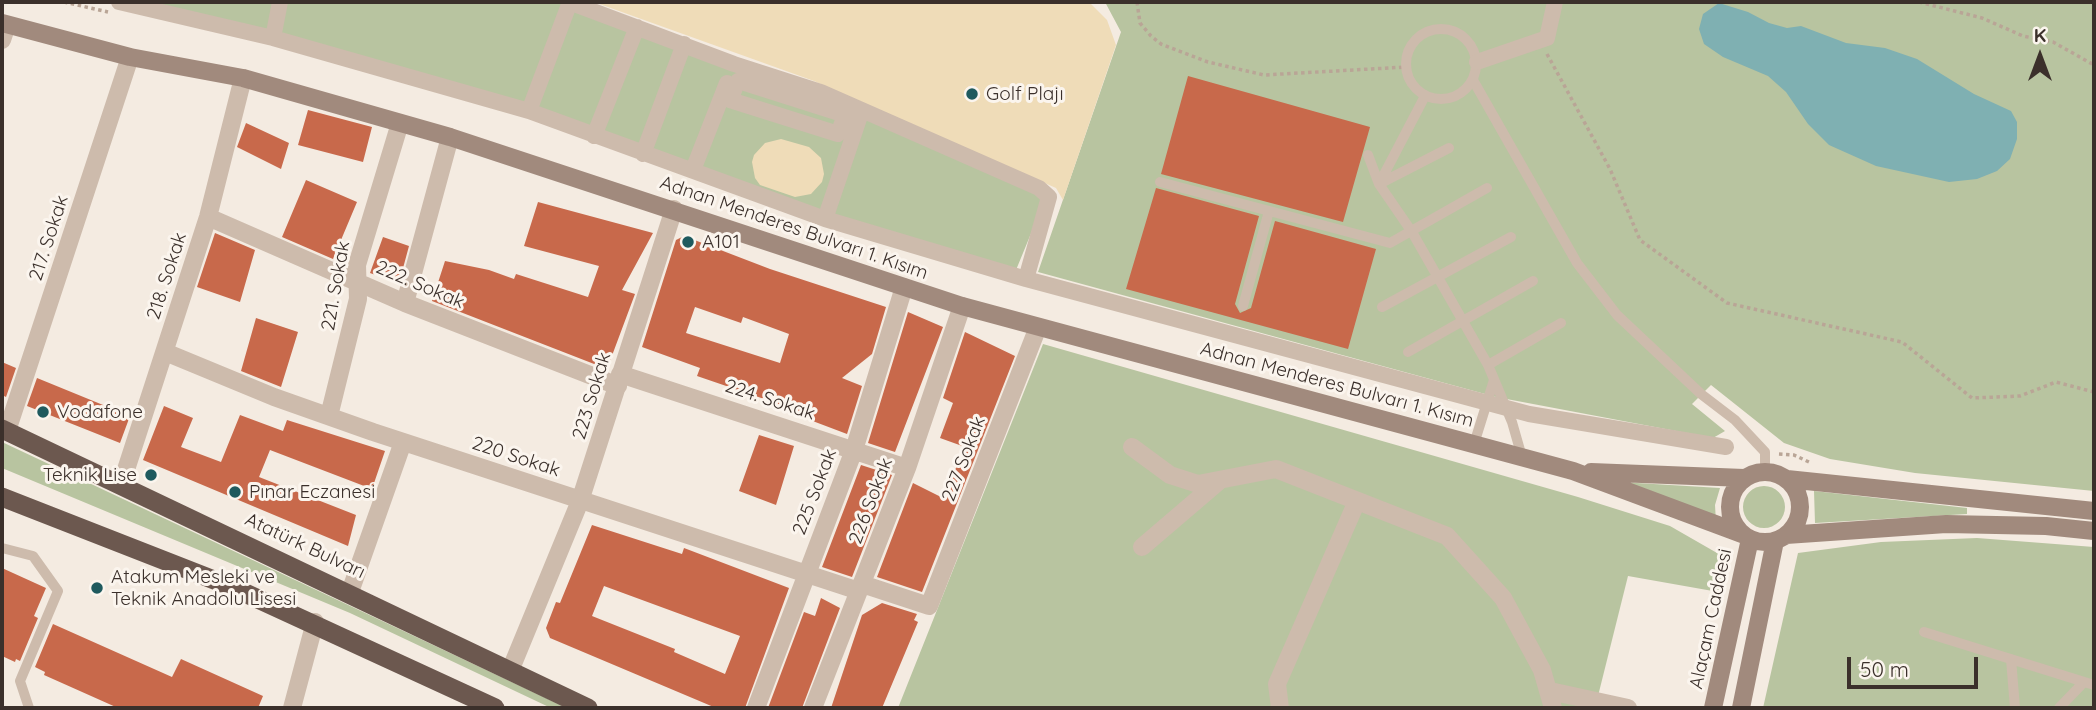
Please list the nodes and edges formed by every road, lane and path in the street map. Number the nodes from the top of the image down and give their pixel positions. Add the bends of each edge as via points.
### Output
1 (119, 2) edge
2 (280, 2) edge
3 (570, 2) edge
4 (1137, 2) edge
5 (1555, 2) edge
6 (1919, 2) edge
7 (636, 27) junction
8 (3, 29) edge
9 (273, 38) junction
10 (1548, 38) junction
11 (684, 44) junction
12 (131, 57) junction
13 (1477, 62) junction
14 (734, 64) junction
15 (2094, 65) edge
16 (1406, 67) junction
17 (243, 78) junction
18 (1473, 80) junction
19 (729, 89) junction
20 (1425, 96) junction
21 (528, 110) junction
22 (862, 110) junction
23 (400, 123) junction
24 (846, 133) junction
25 (594, 136) junction
26 (450, 137) junction
27 (1449, 148) dead end
28 (643, 154) junction
29 (1368, 155) dead end
30 (693, 170) junction
31 (1160, 182) dead end
32 (1379, 184) junction
33 (1487, 188) dead end
34 (674, 209) junction
35 (1269, 211) junction
36 (208, 217) junction
37 (825, 219) junction
38 (1412, 232) junction
39 (1511, 237) dead end
40 (1438, 278) junction
41 (1026, 279) junction
42 (1533, 281) dead end
43 (359, 282) junction
44 (904, 287) junction
45 (405, 303) junction
46 (962, 306) junction
47 (1243, 306) dead end
48 (1382, 307) dead end
49 (1463, 321) junction
50 (1561, 323) dead end
51 (1038, 327) junction
52 (165, 352) junction
53 (1408, 352) dead end
54 (1488, 365) junction
55 (619, 380) junction
56 (1494, 380) junction
57 (2094, 392) edge
58 (1488, 402) junction
59 (1506, 407) junction
60 (329, 416) junction
61 (4, 430) edge
62 (403, 442) junction
63 (1475, 444) junction
64 (1132, 447) dead end
65 (1726, 447) dead end
66 (854, 450) junction
67 (1522, 457) junction
68 (907, 468) junction
69 (1573, 471) junction
70 (1765, 471) junction
71 (1744, 478) junction
72 (1787, 479) junction
73 (1218, 482) junction
74 (121, 485) junction
75 (2, 496) edge
76 (580, 500) junction
77 (1357, 500) junction
78 (2094, 511) edge
79 (2094, 531) edge
80 (1746, 537) junction
81 (1781, 538) junction
82 (1142, 547) dead end
83 (2, 548) edge
84 (806, 574) junction
85 (861, 587) junction
86 (350, 593) junction
87 (929, 607) joint
88 (315, 622) junction
89 (1924, 632) dead end
90 (2011, 659) junction
91 (510, 671) junction
92 (2089, 684) edge
93 (1552, 699) edge
94 (29, 708) edge
95 (292, 708) edge
96 (495, 708) edge
97 (588, 708) edge
98 (756, 708) edge
99 (813, 708) edge
100 (1280, 708) edge
101 (1628, 708) edge
102 (1713, 708) edge
103 (1741, 708) edge
104 (2015, 708) edge
105 (2059, 708) edge

1 - 9 street
2 - 9 street
3 - 7 street
3 - 21 street
4 - 16 path via 1140,23 1151,36 1208,62 1264,75
5 - 10 street
6 - 15 path via 2053,42
7 - 11 street
7 - 25 street
8 - 12 main road, Adnan Menderes Bulvarı 1. Kısım
9 - 21 street
10 - 13 street
10 - 57 path via 1548,54 1610,169 1640,240 1727,303 1902,342 1972,398 2020,396 2056,382
11 - 14 street
11 - 28 street
12 - 17 main road, Adnan Menderes Bulvarı 1. Kısım
12 - 61 street, 217. Sokak
13 - 16 lane via 1465,37 1437,29 1413,42
13 - 18 lane
14 - 19 street
14 - 22 street
16 - 20 lane via 1411,83
17 - 23 main road, Adnan Menderes Bulvarı 1. Kısım
17 - 36 street, 218. Sokak
18 - 20 lane via 1452,98
18 - 70 lane via 1577,262 1617,315 1765,452
19 - 24 street via 738,81 845,115
19 - 30 street
20 - 32 lane
21 - 25 street
22 - 24 street
22 - 41 street via 1039,188 1049,197
23 - 26 main road, Adnan Menderes Bulvarı 1. Kısım
23 - 43 street, 221. Sokak via 357,265
24 - 37 street
25 - 28 street
26 - 34 main road, Adnan Menderes Bulvarı 1. Kısım
26 - 45 street
27 - 32 lane
28 - 30 street
29 - 32 lane
30 - 37 street
31 - 35 lane
32 - 38 lane
33 - 38 lane
34 - 44 main road, Adnan Menderes Bulvarı 1. Kısım
34 - 55 street, 223 Sokak
35 - 38 lane via 1390,243
35 - 47 lane
36 - 43 street, 222. Sokak
36 - 52 street, 218. Sokak
37 - 41 street
38 - 40 lane
39 - 40 lane
40 - 48 lane
40 - 49 lane
41 - 58 street
42 - 49 lane
43 - 45 street, 222. Sokak
43 - 60 street, 221. Sokak
44 - 46 main road, Adnan Menderes Bulvarı 1. Kısım
44 - 66 street, 225 Sokak
45 - 55 street, 222. Sokak
46 - 51 main road, Adnan Menderes Bulvarı 1. Kısım
46 - 68 street, 226 Sokak
49 - 53 lane
49 - 54 lane
50 - 54 lane
51 - 63 main road, Adnan Menderes Bulvarı 1. Kısım
51 - 87 street, 227 Sokak
52 - 60 street, 220 Sokak
52 - 74 street, 218. Sokak
54 - 56 lane
55 - 66 street, 224. Sokak
55 - 76 street, 223 Sokak
56 - 58 lane
56 - 59 lane
58 - 59 street
58 - 63 lane
59 - 65 street
59 - 67 lane
60 - 62 street, 220 Sokak
61 - 74 highway, Atatürk Bulvarı
62 - 76 street, 220 Sokak
62 - 86 street
63 - 67 main road, Adnan Menderes Bulvarı 1. Kısım
64 - 73 street via 1170,475 1198,484
66 - 68 street, 224. Sokak
66 - 84 street, 225 Sokak
67 - 69 main road, Adnan Menderes Bulvarı 1. Kısım
68 - 85 street, 226 Sokak
69 - 71 main road, Adnan Menderes Bulvarı 1. Kısım
69 - 80 main road, Adnan Menderes Bulvarı 1. Kısım
70 - 71 main road
70 - 72 main road
71 - 80 main road via 1729,505 1734,524
72 - 78 main road
72 - 81 main road via 1800,507 1795,525
73 - 77 street via 1276,469
73 - 82 street
74 - 86 highway, Atatürk Bulvarı
75 - 88 highway
76 - 84 street, 220 Sokak
76 - 91 street, 223 Sokak
77 - 93 street via 1447,536 1503,598
77 - 100 street via 1277,684
79 - 81 main road via 1946,524
80 - 81 main road
80 - 102 main road, Alaçam Caddesi
81 - 103 main road
83 - 94 lane via 33,556 58,591 20,681
84 - 85 street, 220 Sokak
84 - 98 street, 225 Sokak
85 - 87 street, 220 Sokak
85 - 99 street, 226 Sokak
86 - 91 highway, Atatürk Bulvarı
88 - 95 street
88 - 96 highway
89 - 90 lane
90 - 92 lane
90 - 104 lane
91 - 97 highway, Atatürk Bulvarı
92 - 105 lane
93 - 101 street

